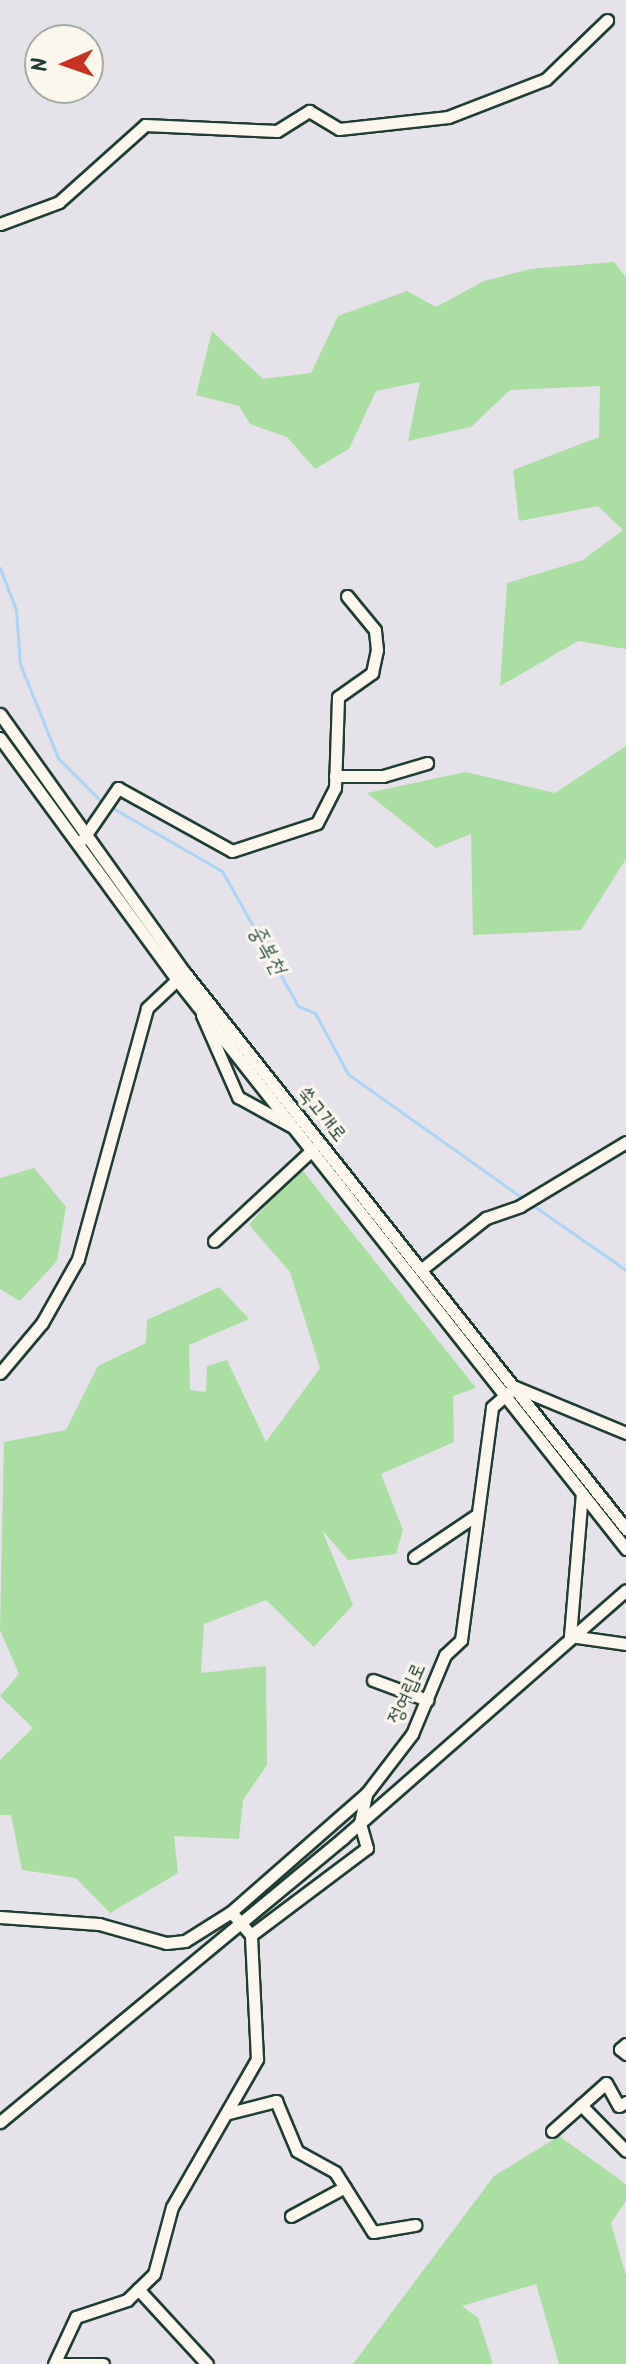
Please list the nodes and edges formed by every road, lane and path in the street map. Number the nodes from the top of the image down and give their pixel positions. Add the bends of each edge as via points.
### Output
1 (607, 20) dead end
2 (0, 224) edge
3 (347, 596) dead end
4 (0, 714) edge
5 (0, 738) edge
6 (427, 763) dead end
7 (335, 776) junction
8 (83, 839) junction
9 (181, 976) junction
10 (201, 1011) junction
11 (292, 1126) junction
12 (626, 1142) edge
13 (312, 1150) junction
14 (214, 1241) dead end
15 (422, 1269) junction
16 (0, 1373) edge
17 (510, 1390) junction
18 (626, 1433) edge
19 (582, 1493) junction
20 (475, 1516) junction
21 (626, 1529) edge
22 (626, 1549) edge
23 (414, 1557) dead end
24 (626, 1590) edge
25 (570, 1636) junction
26 (626, 1644) edge
27 (373, 1680) dead end
28 (427, 1700) junction
29 (366, 1794) junction
30 (360, 1823) junction
31 (231, 1912) junction
32 (0, 1917) edge
33 (239, 1924) junction
34 (251, 1935) junction
35 (626, 2044) edge
36 (626, 2054) edge
37 (626, 2102) edge
38 (581, 2105) junction
39 (229, 2113) junction
40 (0, 2122) edge
41 (552, 2131) dead end
42 (626, 2151) edge
43 (345, 2187) junction
44 (291, 2216) dead end
45 (415, 2225) dead end
46 (138, 2289) junction
47 (56, 2364) edge
48 (103, 2364) edge
49 (207, 2364) edge

1 - 2 street via 546,79 448,117 339,129 309,111 277,131 145,125 59,202
3 - 7 street via 375,630 377,650 372,673 338,697
4 - 8 street, 쑥고개로
5 - 9 street, 쑥고개로
6 - 7 street via 383,776
7 - 8 street via 317,823 232,851 118,788 102,819
8 - 9 street, 쑥고개로
9 - 10 street, 쑥고개로
9 - 15 street, 쑥고개로
9 - 16 street via 147,1008 78,1259 42,1323
10 - 11 street, 쑥고개로
10 - 11 street via 238,1097
11 - 13 street, 쑥고개로
12 - 15 street via 537,1191 520,1206 486,1218
13 - 14 street
13 - 17 street, 쑥고개로
15 - 17 street, 쑥고개로
17 - 18 street
17 - 19 street, 쑥고개로
17 - 20 street, 정여립로 via 492,1407
17 - 21 street, 쑥고개로
19 - 22 street, 쑥고개로
19 - 25 street
20 - 23 street
20 - 28 street, 정여립로 via 461,1640 445,1655
24 - 25 street
25 - 26 street
25 - 30 street
27 - 28 street
28 - 29 street, 정여립로 via 412,1734
29 - 30 street
29 - 31 street, 정여립로
30 - 33 street
30 - 34 street via 367,1848
31 - 32 street, 정여립로 via 185,1941 166,1943 99,1924
31 - 33 street
33 - 34 street
33 - 40 street
34 - 39 street via 257,2059
35 - 36 street via 620,2049
37 - 38 street via 619,2106 606,2083
38 - 41 street
38 - 42 street
39 - 43 street via 276,2101 297,2151 335,2172
39 - 46 street via 172,2207 154,2274
43 - 44 street
43 - 45 street via 373,2232
46 - 47 street via 76,2317
46 - 49 street
47 - 48 street

